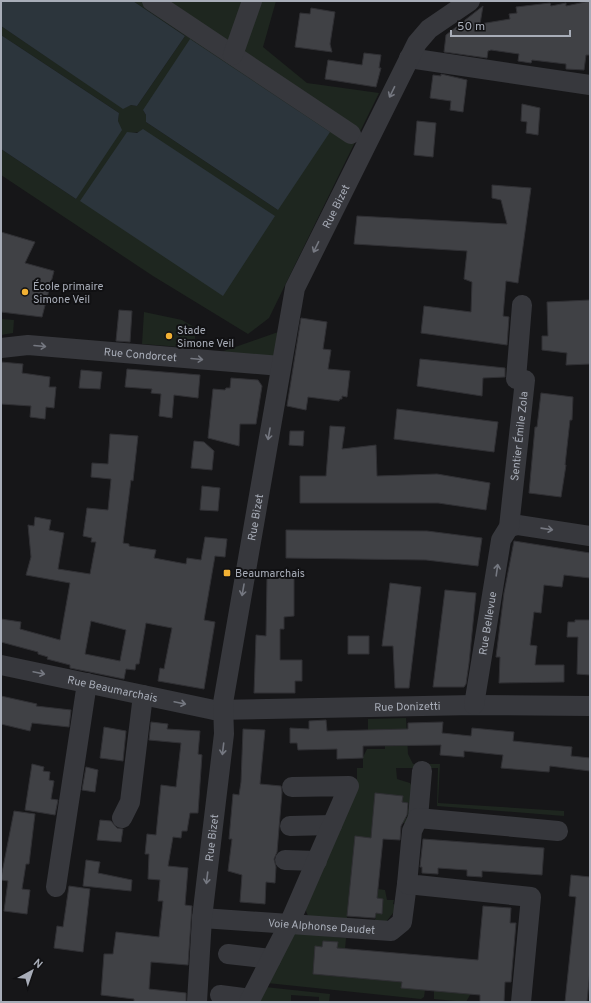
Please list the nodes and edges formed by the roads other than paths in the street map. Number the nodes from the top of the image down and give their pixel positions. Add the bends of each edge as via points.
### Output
1 (152, 1) edge
2 (252, 1) edge
3 (470, 1) edge
4 (233, 55) junction
5 (409, 58) junction
6 (590, 85) edge
7 (351, 134) dead end
8 (522, 305) dead end
9 (1, 348) edge
10 (281, 366) junction
11 (505, 534) junction
12 (590, 536) edge
13 (1, 665) edge
14 (87, 683) junction
15 (143, 695) junction
16 (474, 705) junction
17 (590, 706) edge
18 (224, 710) junction
19 (422, 770) dead end
20 (292, 787) dead end
21 (122, 818) dead end
22 (418, 818) junction
23 (332, 825) junction
24 (290, 826) dead end
25 (558, 831) dead end
26 (284, 860) dead end
27 (316, 861) junction
28 (407, 884) junction
29 (56, 887) dead end
30 (202, 918) junction
31 (289, 924) junction
32 (228, 954) dead end
33 (271, 959) junction
34 (220, 995) dead end
35 (250, 1000) edge
36 (197, 1002) edge
37 (521, 1002) edge

1 - 4 street
2 - 4 street
3 - 5 street, Rue Bizet via 428,29
4 - 7 street
5 - 6 street
5 -> 10 street, Rue Bizet via 295,288
8 - 11 street, Sentier Émile Zola via 516,379 525,380
9 -> 10 street, Rue Condorcet via 28,344
10 -> 18 street, Rue Bizet
11 -> 12 street via 518,525
16 -> 11 street, Rue Bellevue
13 -> 14 street, Rue Beaumarchais
14 - 15 street, Rue Beaumarchais
14 - 29 street
15 -> 18 street, Rue Beaumarchais
15 - 21 street via 130,802
16 - 17 street, Rue Donizetti
16 - 18 street, Rue Donizetti
18 -> 30 street, Rue Bizet via 224,734
19 - 22 street, Voie Alphonse Daudet
20 - 23 street via 349,786
22 - 25 street
22 - 28 street, Voie Alphonse Daudet via 412,831
23 - 24 street
23 - 27 street
26 - 27 street
27 - 31 street
28 - 31 street, Voie Alphonse Daudet via 402,922 391,931
28 - 37 street via 531,896
30 - 31 street, Voie Alphonse Daudet
30 - 36 street, Rue Bizet
31 - 33 street
32 - 33 street
33 - 35 street
34 - 35 street

